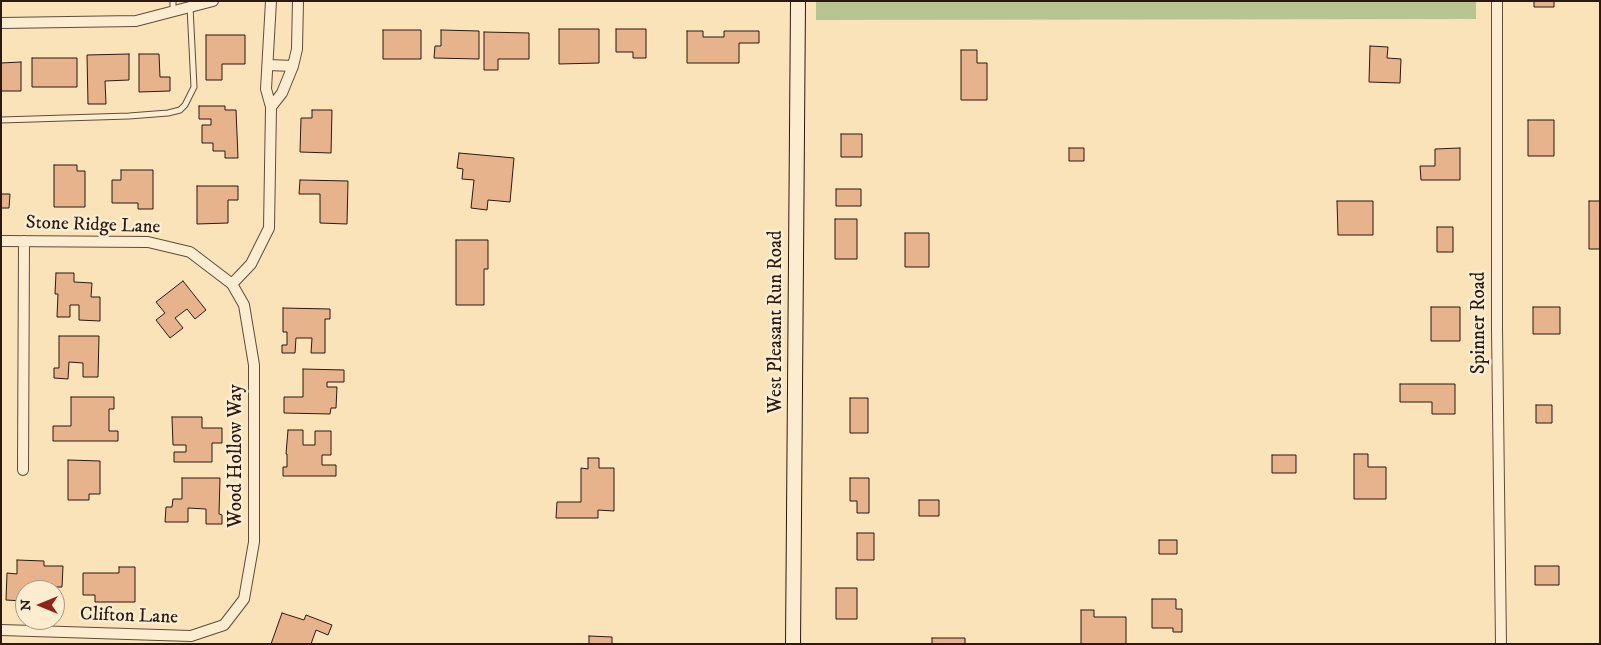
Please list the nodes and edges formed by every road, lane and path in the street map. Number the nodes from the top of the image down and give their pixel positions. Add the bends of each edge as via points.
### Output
1 (173, 1) edge
2 (213, 1) edge
3 (271, 1) edge
4 (298, 1) edge
5 (798, 1) edge
6 (1497, 1) edge
7 (190, 6) junction
8 (173, 13) junction
9 (1, 23) edge
10 (268, 64) junction
11 (293, 66) junction
12 (271, 107) junction
13 (1, 120) edge
14 (1, 241) edge
15 (24, 241) junction
16 (232, 284) junction
17 (23, 470) dead end
18 (224, 624) joint
19 (1, 630) edge
20 (793, 644) edge
21 (1501, 644) edge

1 - 8 lane
2 - 7 street
3 - 10 street
4 - 11 street via 297,49
5 - 20 main road, West Pleasant Run Road
6 - 21 street, Spinner Road
7 - 8 street
7 - 13 lane via 194,87 180,110 168,114
8 - 9 street via 136,21
10 - 11 street
10 - 12 street via 266,89
11 - 12 street via 282,93
12 - 16 street via 269,228 251,264
14 - 15 street, Stone Ridge Lane
15 - 16 street, Stone Ridge Lane via 148,242 190,252
15 - 17 street
16 - 18 street, Wood Hollow Way via 244,305 254,364 254,542 244,598
18 - 19 street, Clifton Lane via 192,636

